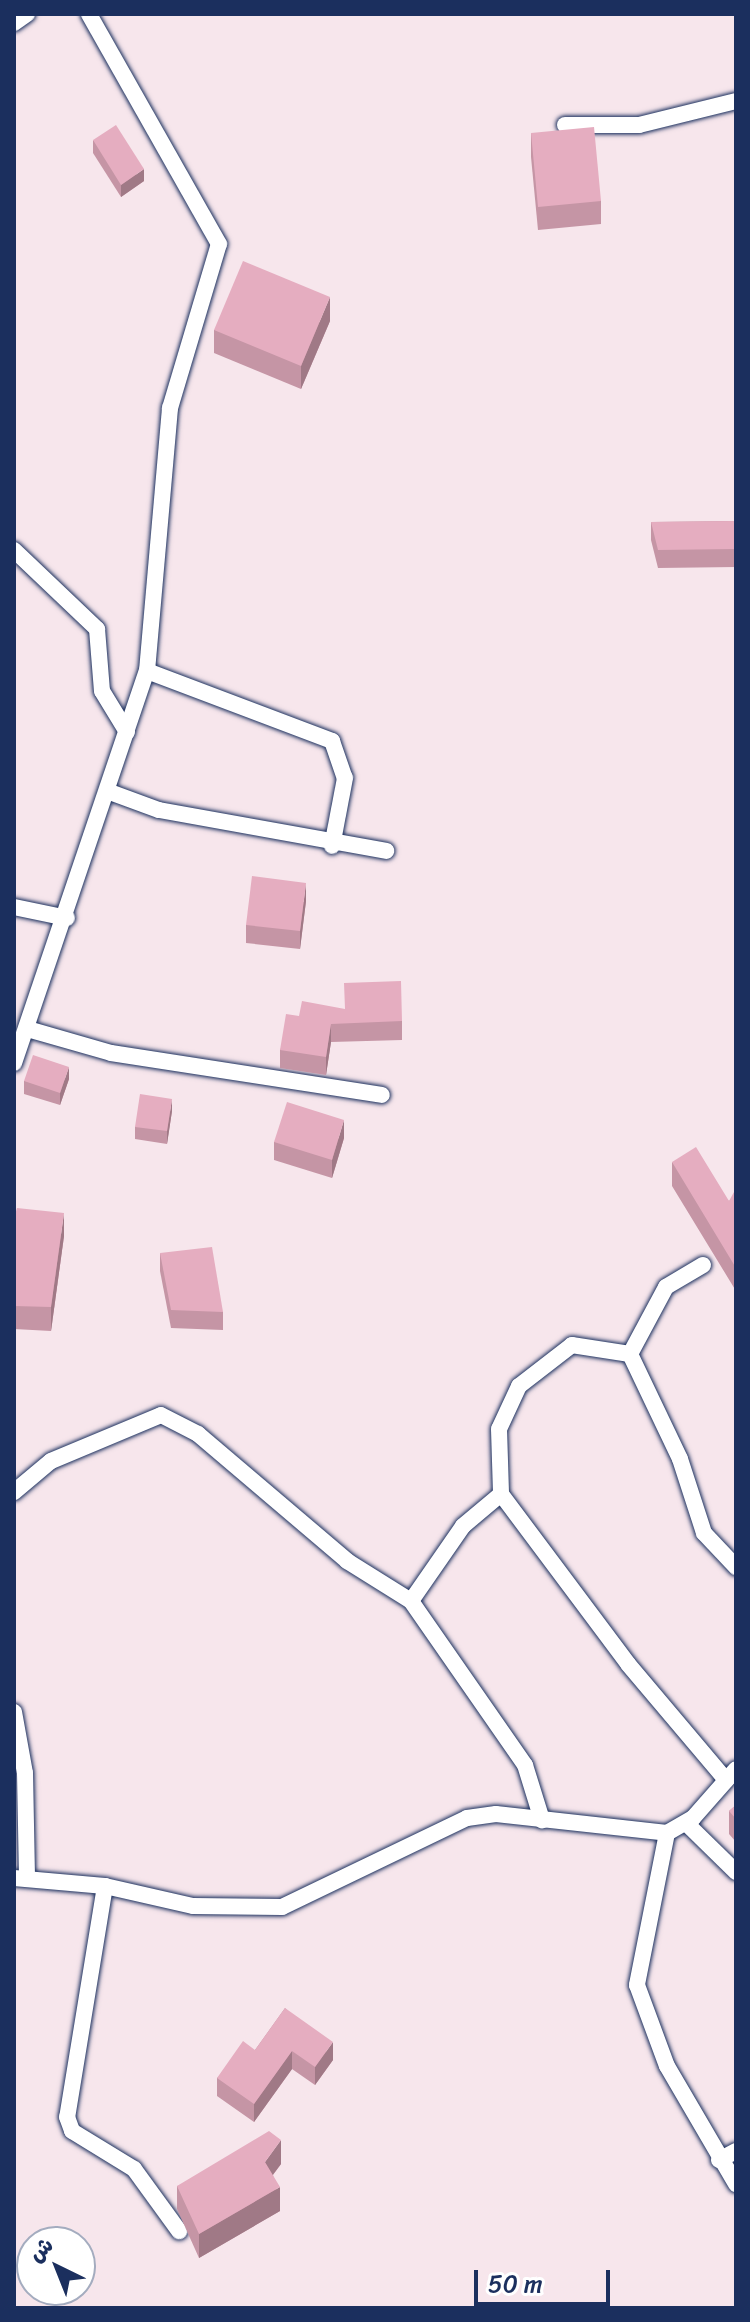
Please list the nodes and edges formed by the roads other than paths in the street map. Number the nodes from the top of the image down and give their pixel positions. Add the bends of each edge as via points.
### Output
1 (27, 14) edge
2 (89, 14) edge
3 (14, 23) edge
4 (736, 101) edge
5 (565, 125) dead end
6 (14, 550) edge
7 (147, 671) junction
8 (127, 732) junction
9 (107, 791) junction
10 (332, 846) junction
11 (386, 851) dead end
12 (14, 907) edge
13 (67, 918) junction
14 (31, 1030) junction
15 (14, 1063) edge
16 (382, 1095) dead end
17 (703, 1265) dead end
18 (630, 1354) junction
19 (14, 1492) edge
20 (501, 1494) junction
21 (736, 1567) edge
22 (411, 1601) junction
23 (14, 1712) edge
24 (731, 1774) edge
25 (542, 1820) junction
26 (686, 1823) junction
27 (667, 1833) junction
28 (736, 1872) edge
29 (20, 1878) edge
30 (105, 1886) junction
31 (736, 2151) edge
32 (719, 2160) junction
33 (736, 2184) edge
34 (179, 2231) dead end

1 - 3 street
2 - 7 street via 219,244 170,408
4 - 5 street via 639,125
6 - 8 street via 97,629 102,691
7 - 8 street
7 - 10 street via 332,741 345,778
8 - 9 street
9 - 10 street via 159,810
9 - 13 street
10 - 11 street
12 - 13 street
13 - 14 street
14 - 15 street
14 - 16 street via 111,1053
17 - 18 street via 666,1287
18 - 20 street via 572,1345 519,1386 499,1429
18 - 21 street via 685,1472 704,1533
19 - 22 street via 51,1461 161,1415 198,1434 347,1561
20 - 22 street via 463,1526
20 - 24 street via 628,1664
22 - 25 street via 525,1765
23 - 29 street via 25,1773
24 - 26 street
25 - 27 street
25 - 30 street via 467,1818 282,1907 193,1906
26 - 27 street
26 - 28 street
27 - 32 street via 637,1985 667,2066
29 - 30 street
30 - 34 street via 67,2117 72,2131 134,2169
31 - 32 street
32 - 33 street

